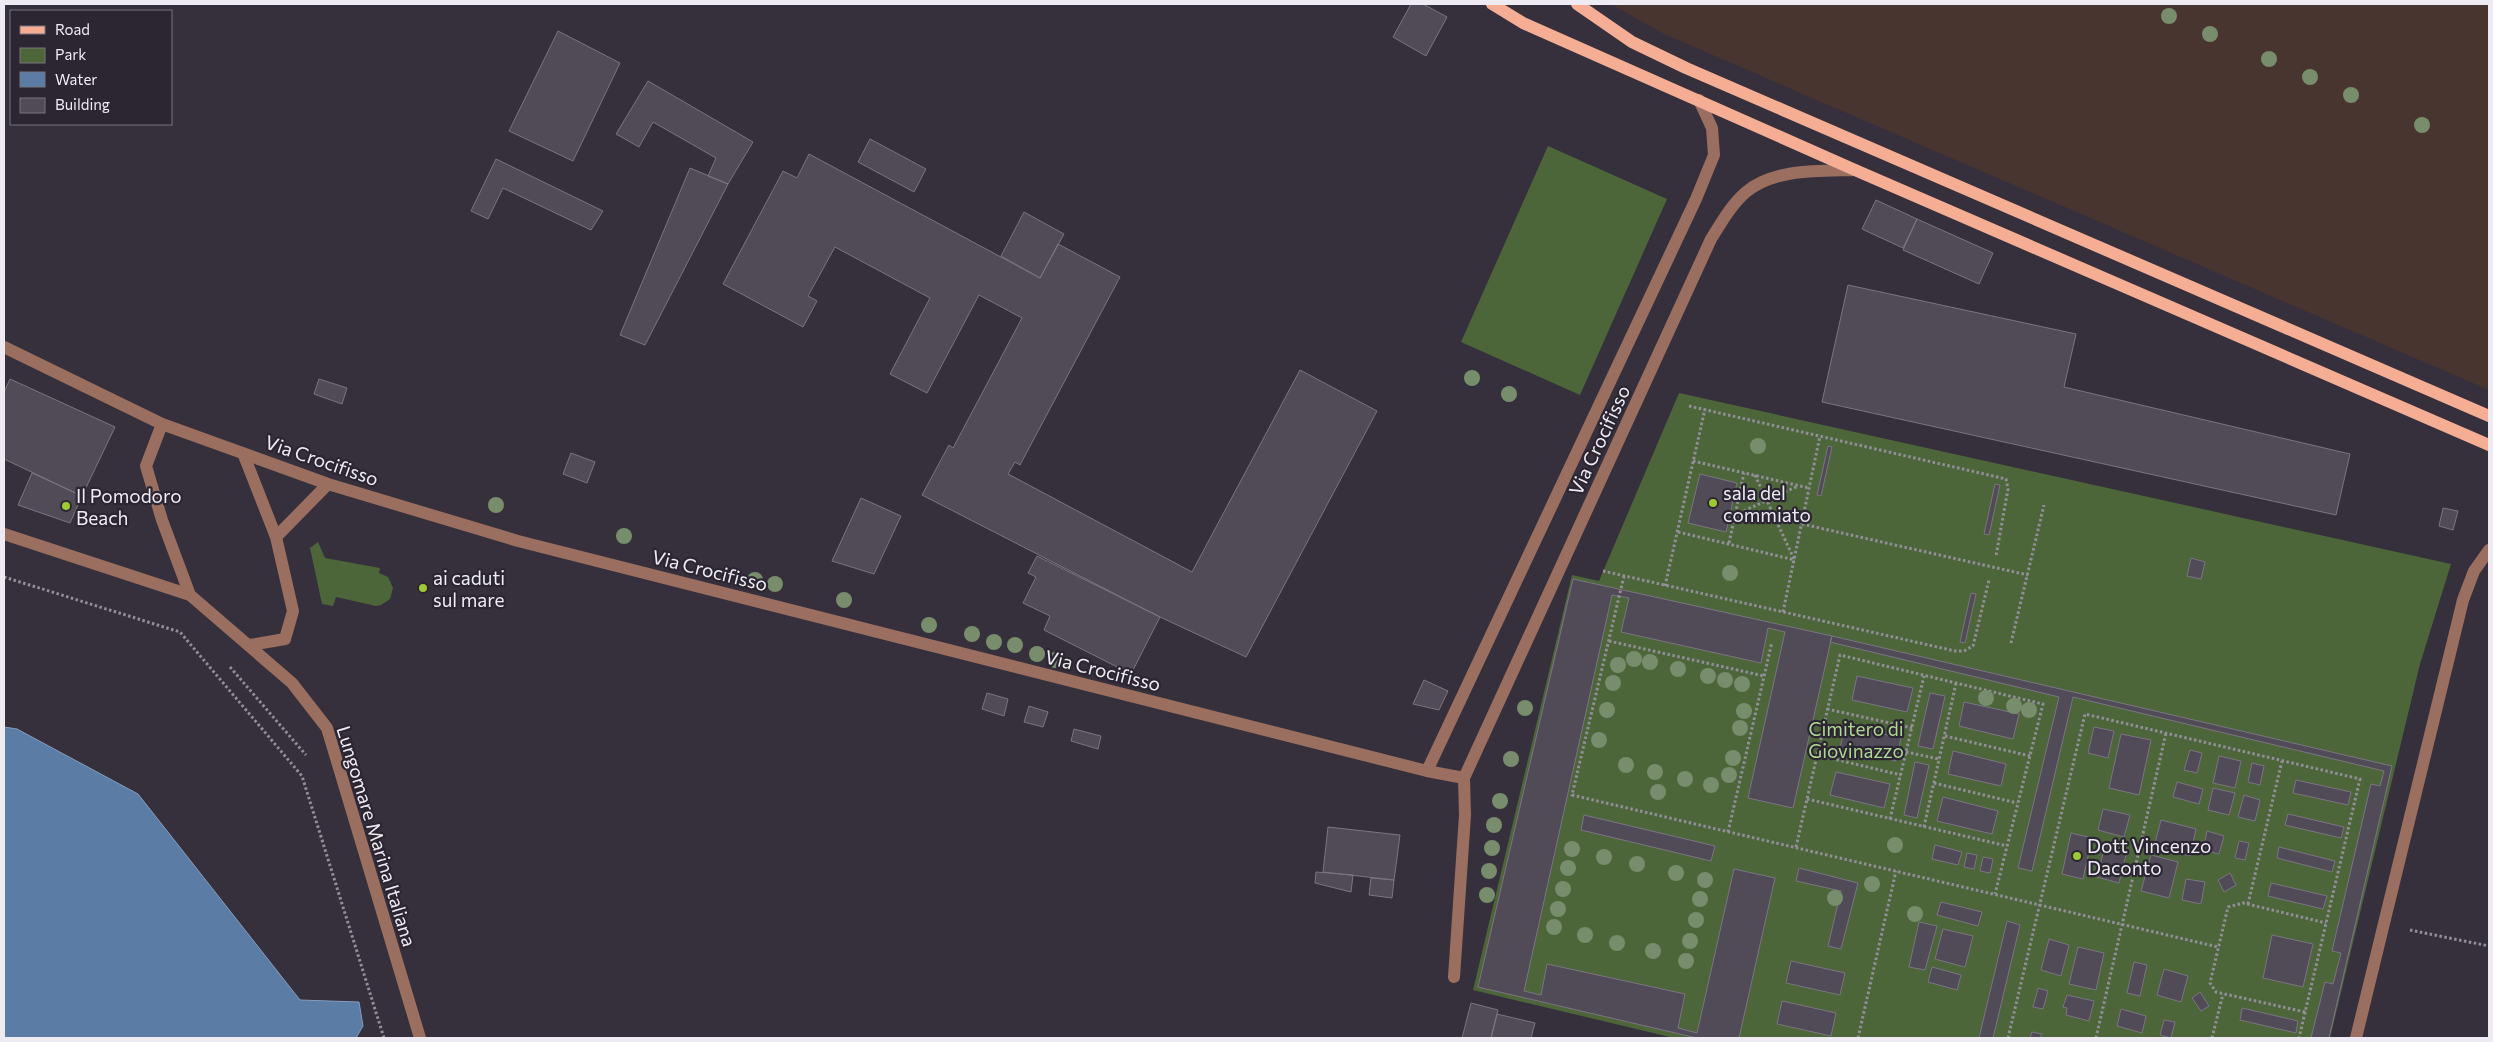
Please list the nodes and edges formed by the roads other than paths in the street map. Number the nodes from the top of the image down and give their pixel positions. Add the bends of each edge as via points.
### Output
1 (1492, 4) edge
2 (1577, 4) edge
3 (1699, 100) junction
4 (1855, 170) junction
5 (4, 347) edge
6 (2489, 416) edge
7 (162, 424) junction
8 (2489, 445) edge
9 (243, 453) junction
10 (328, 484) junction
11 (4, 534) edge
12 (276, 536) junction
13 (2489, 550) edge
14 (190, 595) junction
15 (250, 645) junction
16 (1427, 771) junction
17 (1464, 778) junction
18 (1454, 977) dead end
19 (420, 1038) edge
20 (2356, 1038) edge

1 - 3 main road via 1523,23
2 - 6 main road via 1632,42 1686,68
3 - 4 main road
3 - 16 street, Via Crocifisso via 1712,128 1714,155
4 - 8 main road
4 - 17 street, Via Crocifisso via 1776,177 1747,191 1727,213 1711,239
5 - 7 street, Via Crocifisso
7 - 9 street, Via Crocifisso
7 - 14 street via 146,466
9 - 10 street, Via Crocifisso
9 - 12 street
10 - 12 street
10 - 16 street, Via Crocifisso via 518,541
11 - 14 street, Lungomare Marina Italiana
12 - 15 street via 293,611 285,639
13 - 20 street via 2474,571 2464,600
14 - 15 street, Lungomare Marina Italiana
15 - 19 street, Lungomare Marina Italiana via 292,683 327,728
16 - 17 street, Via Crocifisso
17 - 18 street via 1465,815

